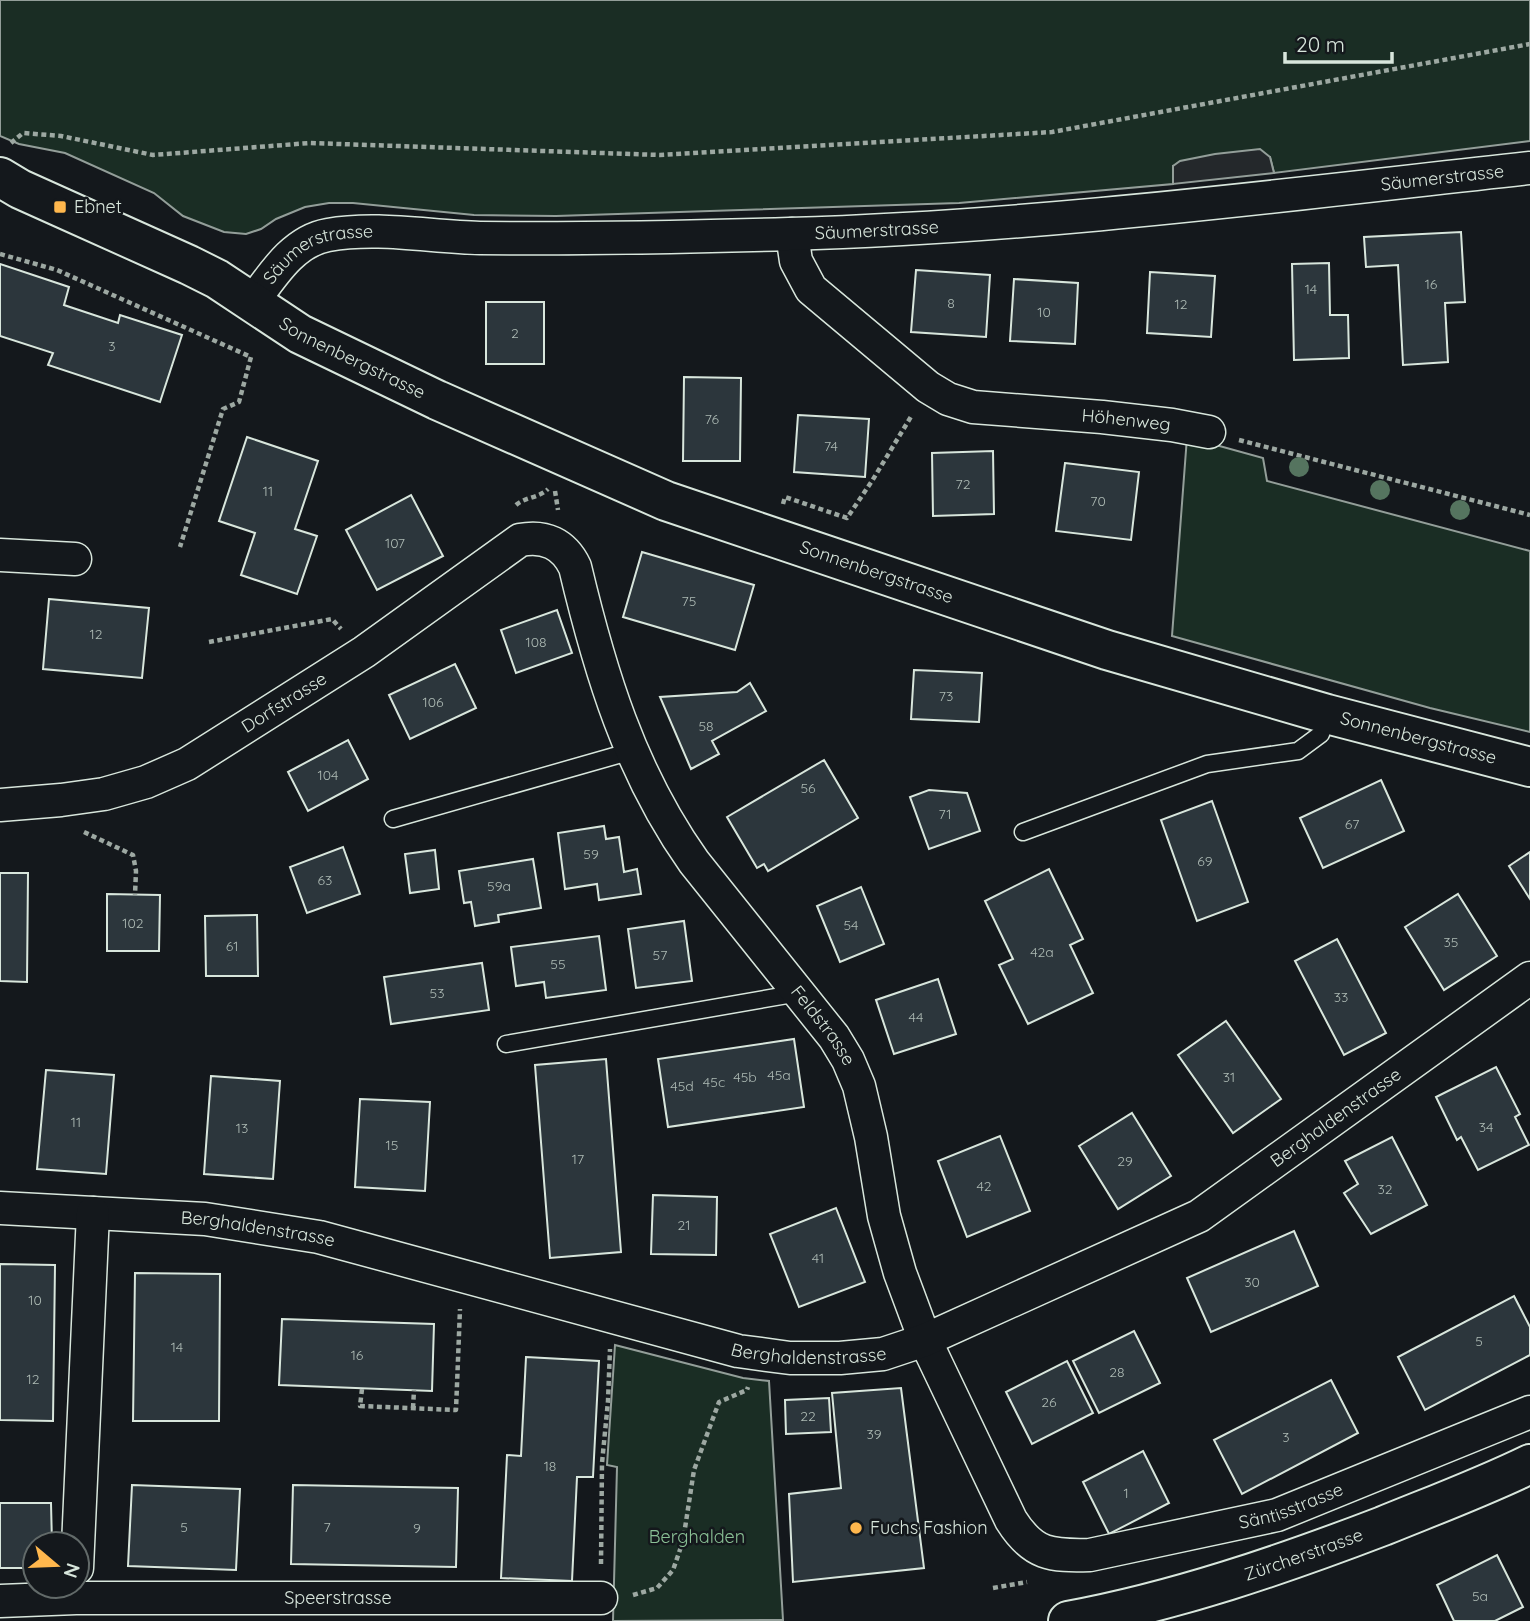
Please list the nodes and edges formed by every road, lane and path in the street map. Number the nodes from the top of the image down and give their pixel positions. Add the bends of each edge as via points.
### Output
1 (1530, 44) edge
2 (4, 161) edge
3 (1530, 168) edge
4 (792, 234) junction
5 (0, 254) edge
6 (252, 303) junction
7 (928, 387) junction
8 (1209, 432) joint
9 (779, 512) dead end
10 (1530, 515) edge
11 (541, 539) joint
12 (180, 547) dead end
13 (0, 555) edge
14 (75, 559) dead end
15 (209, 642) dead end
16 (364, 652) junction
17 (1327, 714) junction
18 (632, 751) junction
19 (1530, 766) edge
20 (61, 800) junction
21 (0, 805) edge
22 (393, 819) dead end
23 (1023, 832) dead end
24 (135, 895) dead end
25 (1530, 978) edge
26 (799, 993) junction
27 (506, 1044) dead end
28 (0, 1208) edge
29 (93, 1213) junction
30 (460, 1298) dead end
31 (610, 1339) dead end
32 (925, 1340) junction
33 (750, 1382) dead end
34 (362, 1389) dead end
35 (414, 1390) dead end
36 (413, 1408) junction
37 (1530, 1412) edge
38 (1530, 1464) edge
39 (78, 1530) edge
40 (1040, 1550) joint
41 (91, 1584) edge
42 (21, 1596) edge
43 (601, 1598) junction
44 (0, 1601) edge
45 (1068, 1621) edge

1 - 2 path via 1052,132 660,155 310,142 153,155 23,133
2 - 6 main road, Sonnenbergstrasse via 50,203 189,265
3 - 4 street, Säumerstrasse via 1117,214
4 - 6 street, Säumerstrasse via 550,239 371,232 324,235 289,255
4 - 7 street, Höhenweg via 796,261 811,289
5 - 12 path via 57,270 251,356 239,402 223,409
6 - 17 main road, Sonnenbergstrasse via 300,334 437,400 666,501 1107,650
7 - 8 street, Höhenweg via 973,407 1102,417
7 - 9 path via 847,518 785,497
8 - 10 path
11 - 16 street, Dorfstrasse via 520,540
11 - 18 street, Feldstrasse via 558,545 575,567 608,688
13 - 14 street
15 - 16 path via 332,620
16 - 20 street, Dorfstrasse via 187,764 104,794
17 - 19 main road, Sonnenbergstrasse
17 - 23 lane via 1321,734 1298,751 1207,764
18 - 22 lane
18 - 26 street, Feldstrasse via 675,835
20 - 21 street, Dorfstrasse
20 - 24 path via 61,821 133,855
25 - 32 street, Berghaldenstrasse via 1199,1216
26 - 27 lane
26 - 32 street, Feldstrasse via 835,1037 859,1086 884,1216
28 - 29 street, Berghaldenstrasse
29 - 32 street, Berghaldenstrasse via 205,1219 319,1237 738,1351 840,1358 883,1354
29 - 39 street
30 - 36 path via 456,1410
31 - 43 path
32 - 40 street, Feldstrasse via 1011,1520 1022,1537
33 - 43 path via 747,1391 719,1402 694,1470 683,1541 673,1570 657,1588
34 - 36 path via 360,1406
35 - 36 path
37 - 40 street, Säntisstrasse via 1277,1516 1090,1555 1064,1556
38 - 45 main road, Zürcherstrasse via 1424,1510 1250,1575
41 - 43 street, Speerstrasse
42 - 44 street, Speerstrasse

